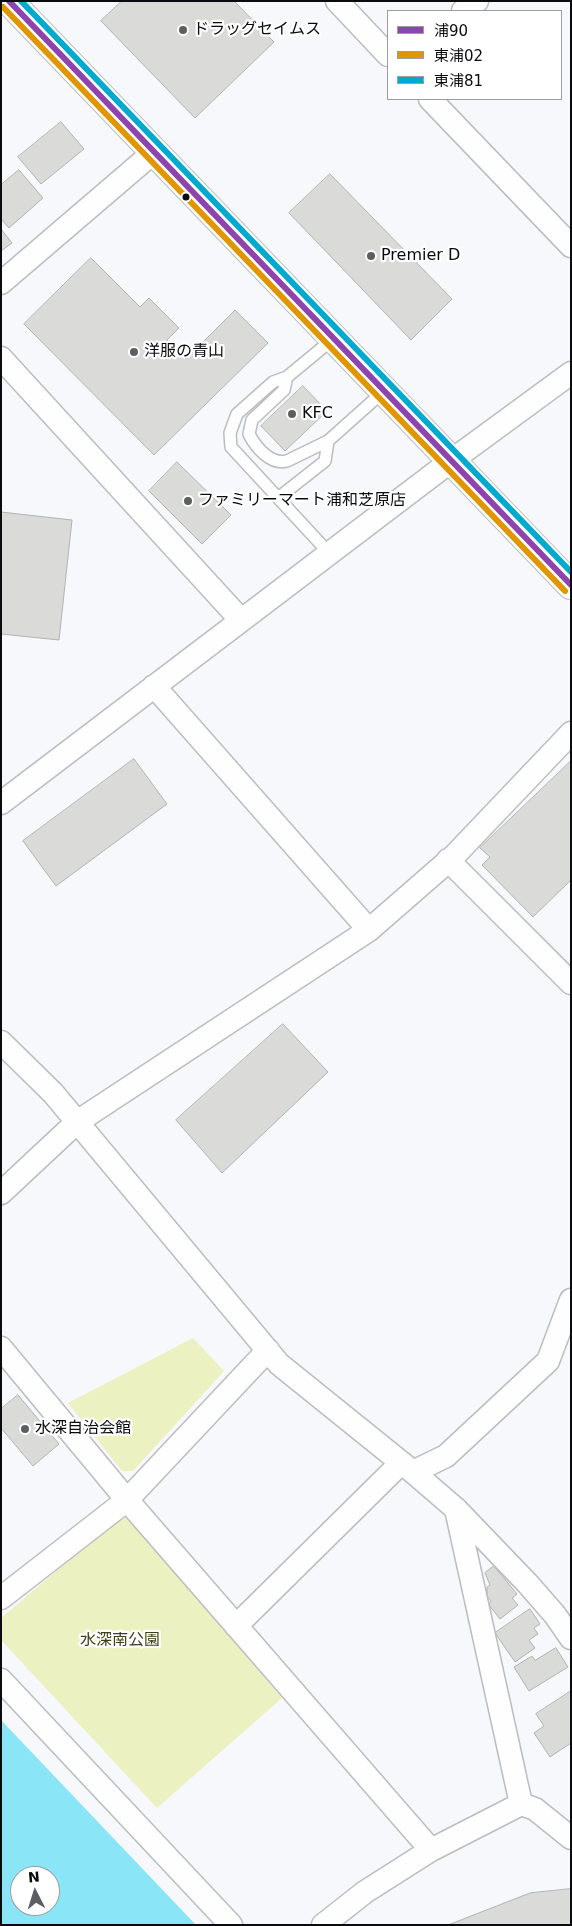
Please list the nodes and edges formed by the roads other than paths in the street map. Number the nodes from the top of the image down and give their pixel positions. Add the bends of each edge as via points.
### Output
1 (9, 1) edge
2 (338, 1) edge
3 (477, 1) edge
4 (464, 10) edge
5 (387, 53) edge
6 (431, 100) edge
7 (154, 152) junction
8 (571, 246) edge
9 (1, 284) edge
10 (333, 339) junction
11 (1, 358) edge
12 (571, 373) edge
13 (286, 377) junction
14 (384, 391) junction
15 (328, 441) junction
16 (450, 461) junction
17 (278, 498) junction
18 (329, 554) junction
19 (571, 586) edge
20 (241, 620) junction
21 (154, 686) junction
22 (571, 733) edge
23 (1, 803) edge
24 (448, 860) junction
25 (369, 930) junction
26 (571, 983) edge
27 (1, 1042) edge
28 (77, 1122) junction
29 (1, 1193) edge
30 (571, 1300) edge
31 (1, 1348) edge
32 (268, 1350) junction
33 (407, 1468) junction
34 (127, 1500) junction
35 (456, 1509) junction
36 (1, 1598) edge
37 (563, 1609) edge
38 (236, 1626) junction
39 (571, 1638) edge
40 (1, 1680) edge
41 (522, 1804) junction
42 (571, 1838) edge
43 (431, 1850) junction
44 (231, 1925) edge
45 (323, 1925) edge

1 - 7 street
2 - 5 street
3 - 4 street
6 - 8 street
7 - 9 street
7 - 10 street
10 - 13 lane
10 - 14 street
11 - 20 street
12 - 16 street
13 - 15 lane via 284,390 252,420 249,434 253,441 267,457 280,463
13 - 17 lane via 274,382 237,414 230,433 231,447
14 - 15 lane
14 - 16 street
15 - 17 lane via 325,461
16 - 18 street
16 - 19 street
17 - 18 lane
18 - 20 street
20 - 21 street
21 - 23 street
21 - 25 street
22 - 24 street
24 - 25 street
24 - 26 street
25 - 28 street
27 - 28 street via 53,1093
28 - 29 street
28 - 32 street
30 - 33 street via 548,1360 446,1456
31 - 34 street
32 - 33 street via 279,1364
32 - 34 street
33 - 35 street
33 - 38 street
34 - 36 street
34 - 38 street
35 - 37 street via 522,1578
35 - 41 street
37 - 39 street
38 - 43 street
40 - 44 street
41 - 42 street via 535,1809
41 - 43 street
43 - 45 street via 365,1892

